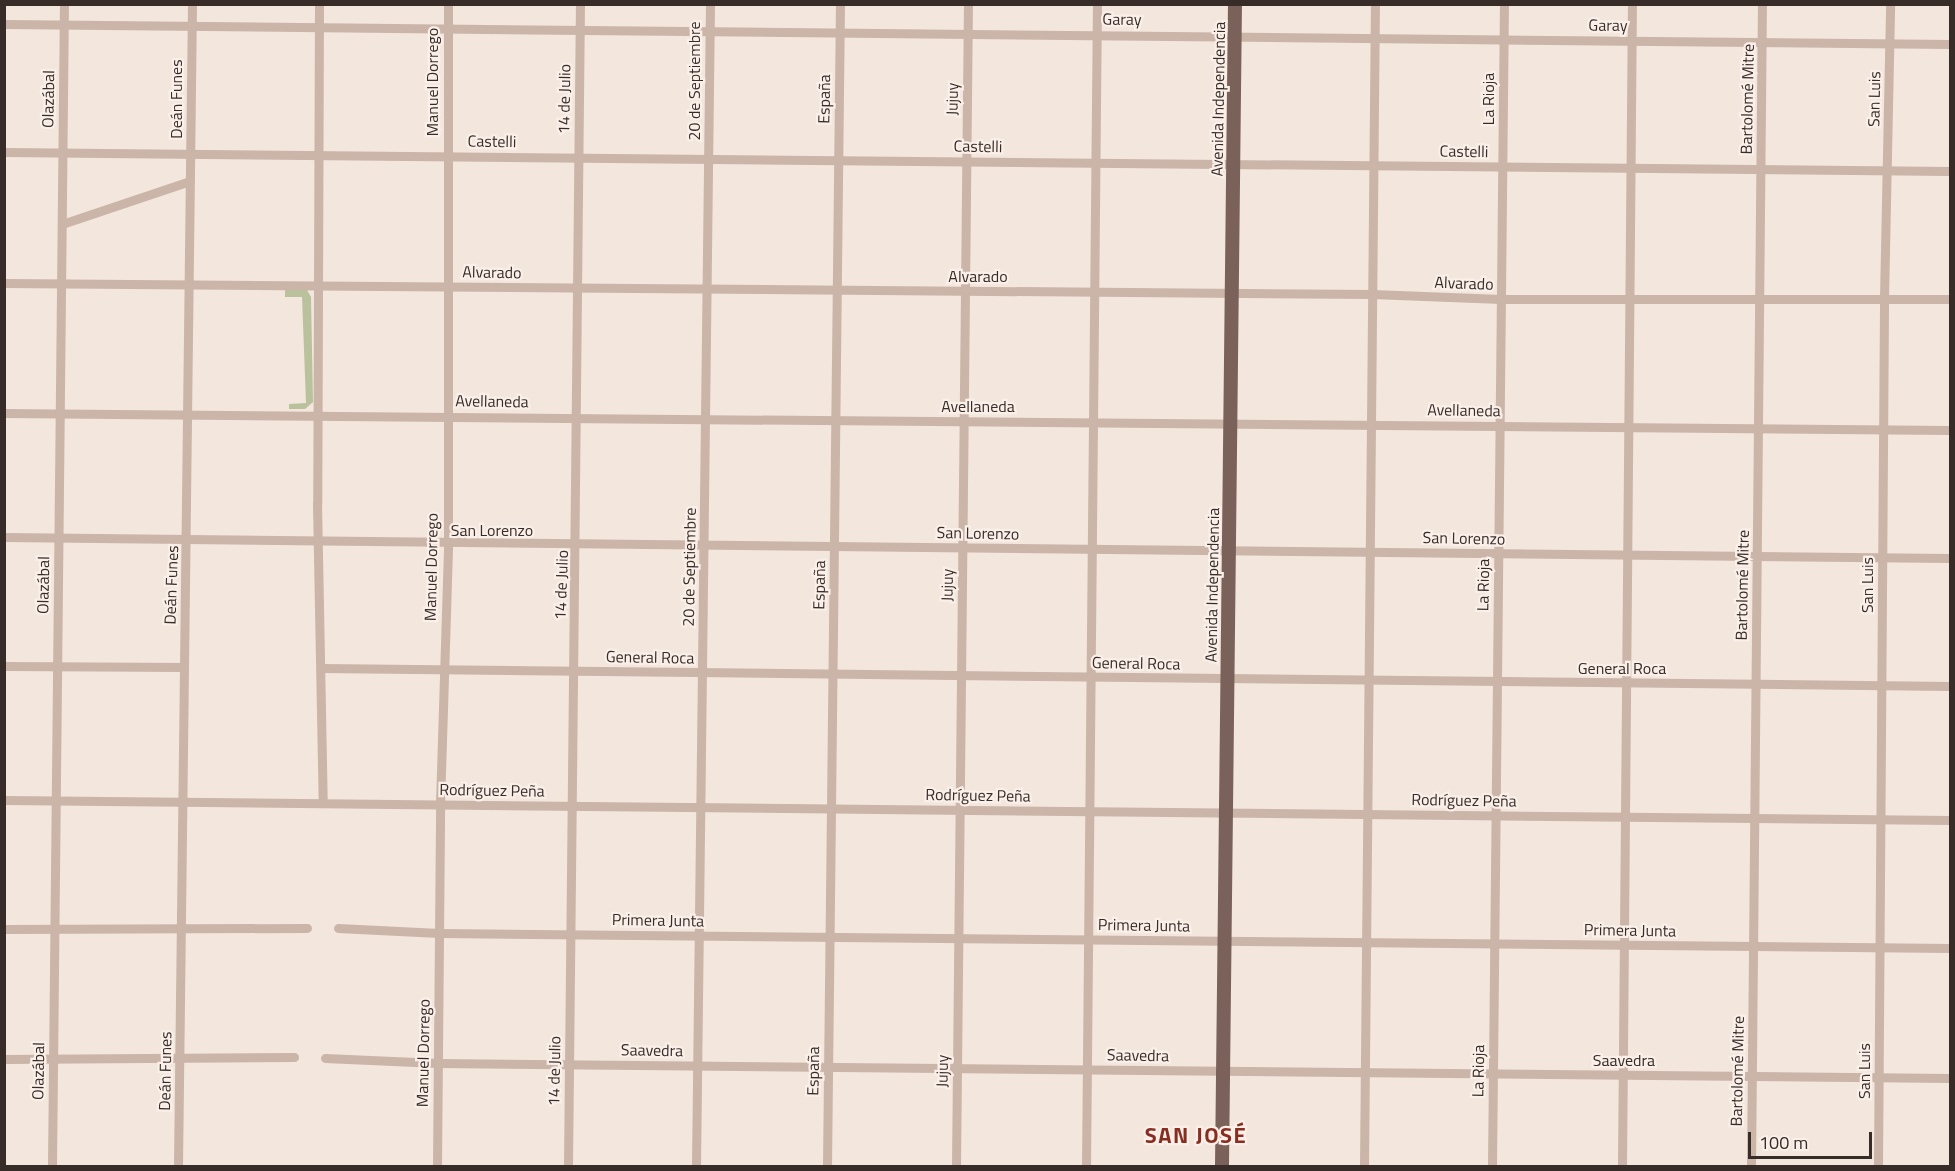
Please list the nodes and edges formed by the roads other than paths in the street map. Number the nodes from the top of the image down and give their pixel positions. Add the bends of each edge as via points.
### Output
1 (64, 4) edge
2 (192, 4) edge
3 (319, 4) edge
4 (448, 4) edge
5 (580, 4) edge
6 (710, 4) edge
7 (840, 4) edge
8 (968, 4) edge
9 (1097, 4) edge
10 (1235, 4) edge
11 (1375, 4) edge
12 (1504, 4) edge
13 (1632, 4) edge
14 (1762, 4) edge
15 (1890, 4) edge
16 (4, 24) edge
17 (64, 25) junction
18 (192, 26) junction
19 (318, 27) junction
20 (448, 27) junction
21 (579, 28) junction
22 (710, 29) junction
23 (840, 31) junction
24 (968, 33) junction
25 (1097, 34) junction
26 (1235, 36) junction
27 (1375, 37) junction
28 (1504, 39) junction
29 (1632, 40) junction
30 (1762, 42) junction
31 (1890, 43) junction
32 (1950, 44) edge
33 (4, 152) edge
34 (63, 152) junction
35 (191, 154) junction
36 (317, 155) junction
37 (447, 156) junction
38 (578, 157) junction
39 (708, 159) junction
40 (838, 160) junction
41 (967, 161) junction
42 (1096, 163) junction
43 (1233, 164) junction
44 (1374, 165) junction
45 (1503, 166) junction
46 (1631, 167) junction
47 (1761, 169) junction
48 (1888, 171) junction
49 (1950, 171) edge
50 (190, 181) junction
51 (62, 224) junction
52 (4, 283) edge
53 (62, 283) junction
54 (189, 284) junction
55 (319, 285) junction
56 (446, 286) junction
57 (577, 287) junction
58 (707, 289) junction
59 (837, 290) junction
60 (965, 291) junction
61 (1095, 292) junction
62 (1232, 293) junction
63 (1372, 294) junction
64 (1630, 296) junction
65 (1760, 297) junction
66 (1884, 298) junction
67 (1502, 299) junction
68 (1950, 299) edge
69 (4, 413) edge
70 (60, 413) junction
71 (188, 413) junction
72 (317, 414) junction
73 (445, 416) junction
74 (576, 417) junction
75 (706, 419) junction
76 (836, 419) junction
77 (964, 420) junction
78 (1093, 422) junction
79 (1232, 423) junction
80 (1371, 424) junction
81 (1500, 425) junction
82 (1628, 427) junction
83 (1758, 428) junction
84 (1883, 430) junction
85 (1950, 430) edge
86 (4, 537) edge
87 (59, 538) junction
88 (187, 540) junction
89 (318, 543) junction
90 (448, 544) junction
91 (577, 545) junction
92 (705, 545) junction
93 (834, 546) junction
94 (963, 548) junction
95 (1092, 549) junction
96 (1229, 551) junction
97 (1370, 552) junction
98 (1498, 554) junction
99 (1627, 555) junction
100 (1757, 556) junction
101 (1882, 558) junction
102 (1950, 558) edge
103 (4, 666) edge
104 (57, 666) junction
105 (183, 667) junction
106 (321, 668) junction
107 (445, 670) junction
108 (573, 671) junction
109 (702, 672) junction
110 (833, 674) junction
111 (961, 675) junction
112 (1091, 677) junction
113 (1228, 679) junction
114 (1368, 680) junction
115 (1497, 682) junction
116 (1626, 683) junction
117 (1756, 683) junction
118 (1881, 685) junction
119 (1950, 686) edge
120 (4, 800) edge
121 (56, 800) junction
122 (182, 801) junction
123 (323, 803) junction
124 (440, 804) junction
125 (572, 806) junction
126 (701, 807) junction
127 (831, 808) junction
128 (960, 810) junction
129 (1090, 811) junction
130 (1226, 812) junction
131 (1367, 814) junction
132 (1496, 815) junction
133 (1625, 818) junction
134 (1754, 819) junction
135 (1880, 820) junction
136 (1950, 820) edge
137 (307, 928) dead end
138 (338, 928) dead end
139 (4, 929) edge
140 (55, 929) junction
141 (181, 929) junction
142 (439, 933) junction
143 (570, 934) junction
144 (699, 936) junction
145 (830, 937) junction
146 (958, 938) junction
147 (1089, 940) junction
148 (1225, 941) junction
149 (1366, 942) junction
150 (1494, 944) junction
151 (1624, 945) junction
152 (1753, 946) junction
153 (1880, 947) junction
154 (1950, 948) edge
155 (294, 1057) dead end
156 (180, 1058) junction
157 (325, 1058) dead end
158 (4, 1059) edge
159 (53, 1060) junction
160 (438, 1063) junction
161 (569, 1064) junction
162 (698, 1066) junction
163 (828, 1067) junction
164 (957, 1068) junction
165 (1087, 1070) junction
166 (1224, 1071) junction
167 (1365, 1071) junction
168 (1493, 1074) junction
169 (1622, 1076) junction
170 (1752, 1076) junction
171 (1879, 1077) junction
172 (1950, 1078) edge
173 (52, 1167) edge
174 (178, 1167) edge
175 (437, 1167) edge
176 (568, 1167) edge
177 (696, 1167) edge
178 (827, 1167) edge
179 (956, 1167) edge
180 (1086, 1167) edge
181 (1222, 1167) edge
182 (1364, 1167) edge
183 (1492, 1167) edge
184 (1622, 1167) edge
185 (1751, 1167) edge
186 (1878, 1167) edge

1 - 17 street, Olazábal
2 - 18 street, Deán Funes
3 - 19 street
4 - 20 street, Manuel Dorrego
5 - 21 street, 14 de Julio
6 - 22 street, 20 de Septiembre
7 - 23 street, España
8 - 24 street, Jujuy
9 - 25 street
10 - 26 main road, Avenida Independencia
11 - 27 street
12 - 28 street, La Rioja
13 - 29 street
14 - 30 street, Bartolomé Mitre
15 - 31 street, San Luis
16 - 17 street, Garay
17 - 18 street, Garay
17 - 34 street, Olazábal
18 - 19 street, Garay
18 - 35 street, Deán Funes
19 - 20 street, Garay
19 - 36 street
20 - 21 street, Garay
20 - 37 street, Manuel Dorrego
21 - 22 street, Garay
21 - 38 street, 14 de Julio
22 - 23 street, Garay
22 - 39 street, 20 de Septiembre
23 - 24 street, Garay
23 - 40 street, España
24 - 25 street, Garay
24 - 41 street, Jujuy
25 - 26 street, Garay
25 - 42 street
26 - 27 street, Garay
26 - 43 main road, Avenida Independencia
27 - 28 street, Garay
27 - 44 street
28 - 29 street, Garay
28 - 45 street, La Rioja
29 - 30 street, Garay
29 - 46 street
30 - 31 street, Garay
30 - 47 street, Bartolomé Mitre
31 - 32 street, Garay
31 - 48 street, San Luis
33 - 34 street, Castelli
34 - 35 street, Castelli
34 - 51 street, Olazábal
35 - 36 street, Castelli
35 - 50 street, Deán Funes
36 - 37 street, Castelli
36 - 55 street
37 - 38 street, Castelli
37 - 56 street, Manuel Dorrego
38 - 39 street, Castelli
38 - 57 street, 14 de Julio
39 - 40 street, Castelli
39 - 58 street, 20 de Septiembre
40 - 41 street, Castelli
40 - 59 street, España
41 - 42 street, Castelli
41 - 60 street, Jujuy
42 - 43 street, Castelli
42 - 61 street
43 - 44 street, Castelli
43 - 62 main road, Avenida Independencia
44 - 45 street, Castelli
44 - 63 street
45 - 46 street, Castelli
45 - 67 street, La Rioja
46 - 47 street, Castelli
46 - 64 street
47 - 48 street, Castelli
47 - 65 street, Bartolomé Mitre
48 - 49 street, Castelli
48 - 66 street, San Luis
50 - 51 street
50 - 54 street, Deán Funes
51 - 53 street, Olazábal
52 - 53 street, Alvarado
53 - 54 street, Alvarado
53 - 70 street, Olazábal
54 - 55 street, Alvarado
54 - 71 street, Deán Funes
55 - 56 street, Alvarado
55 - 72 street
56 - 57 street, Alvarado
56 - 73 street, Manuel Dorrego
57 - 58 street, Alvarado
57 - 74 street, 14 de Julio
58 - 59 street, Alvarado
58 - 75 street, 20 de Septiembre
59 - 60 street, Alvarado
59 - 76 street, España
60 - 61 street, Alvarado
60 - 77 street, Jujuy
61 - 62 street, Alvarado
61 - 78 street
62 - 63 street, Alvarado
62 - 79 main road, Avenida Independencia
63 - 67 street, Alvarado
63 - 80 street
64 - 65 street, Alvarado
64 - 67 street, Alvarado
64 - 82 street
65 - 66 street, Alvarado
65 - 83 street, Bartolomé Mitre
66 - 68 street, Alvarado
66 - 84 street, San Luis
67 - 81 street, La Rioja
69 - 70 street, Avellaneda
70 - 71 street, Avellaneda
70 - 87 street, Olazábal
71 - 72 street, Avellaneda
71 - 88 street, Deán Funes
72 - 73 street, Avellaneda
72 - 89 street
73 - 74 street, Avellaneda
73 - 90 street, Manuel Dorrego
74 - 75 street, Avellaneda
74 - 91 street, 14 de Julio
75 - 76 street, Avellaneda
75 - 92 street, 20 de Septiembre
76 - 77 street, Avellaneda
76 - 93 street, España
77 - 78 street, Avellaneda
77 - 94 street, Jujuy
78 - 79 street, Avellaneda
78 - 95 street
79 - 80 street, Avellaneda
79 - 96 main road, Avenida Independencia
80 - 81 street, Avellaneda
80 - 97 street
81 - 82 street, Avellaneda
81 - 98 street, La Rioja
82 - 83 street, Avellaneda
82 - 99 street
83 - 84 street, Avellaneda
83 - 100 street, Bartolomé Mitre
84 - 85 street, Avellaneda
84 - 101 street, San Luis
86 - 87 street, San Lorenzo
87 - 88 street, San Lorenzo
87 - 104 street, Olazábal
88 - 89 street, San Lorenzo
88 - 105 street, Deán Funes
89 - 90 street, San Lorenzo
89 - 106 street
90 - 91 street, San Lorenzo
90 - 107 street, Manuel Dorrego
91 - 92 street, San Lorenzo
91 - 108 street, 14 de Julio
92 - 93 street, San Lorenzo
92 - 109 street, 20 de Septiembre
93 - 94 street, San Lorenzo
93 - 110 street, España
94 - 95 street, San Lorenzo
94 - 111 street, Jujuy
95 - 96 street, San Lorenzo
95 - 112 street
96 - 97 street, San Lorenzo
96 - 113 main road, Avenida Independencia
97 - 98 street, San Lorenzo
97 - 114 street
98 - 99 street, San Lorenzo
98 - 115 street, La Rioja
99 - 100 street, San Lorenzo
99 - 116 street
100 - 101 street, San Lorenzo
100 - 117 street, Bartolomé Mitre
101 - 102 street, San Lorenzo
101 - 118 street, San Luis
103 - 104 street
104 - 105 street
104 - 121 street, Olazábal
105 - 122 street, Deán Funes
106 - 107 street, General Roca
106 - 123 street
107 - 108 street, General Roca
107 - 124 street, Manuel Dorrego
108 - 109 street, General Roca
108 - 125 street, 14 de Julio
109 - 110 street, General Roca
109 - 126 street, 20 de Septiembre
110 - 111 street, General Roca
110 - 127 street, España
111 - 112 street, General Roca
111 - 128 street, Jujuy
112 - 113 street, General Roca
112 - 129 street
113 - 114 street, General Roca
113 - 130 main road, Avenida Independencia
114 - 115 street, General Roca
114 - 131 street
115 - 116 street, General Roca
115 - 132 street, La Rioja
116 - 117 street, General Roca
116 - 133 street
117 - 118 street, General Roca
117 - 134 street, Bartolomé Mitre
118 - 119 street, General Roca
118 - 135 street, San Luis
120 - 121 street, Rodríguez Peña
121 - 122 street, Rodríguez Peña
121 - 140 street, Olazábal
122 - 123 street, Rodríguez Peña
122 - 141 street, Deán Funes
123 - 124 street, Rodríguez Peña
124 - 125 street, Rodríguez Peña
124 - 142 street, Manuel Dorrego
125 - 126 street, Rodríguez Peña
125 - 143 street, 14 de Julio
126 - 127 street, Rodríguez Peña
126 - 144 street, 20 de Septiembre
127 - 128 street, Rodríguez Peña
127 - 145 street, España
128 - 129 street, Rodríguez Peña
128 - 146 street, Jujuy
129 - 130 street, Rodríguez Peña
129 - 147 street
130 - 131 street, Rodríguez Peña
130 - 148 main road, Avenida Independencia
131 - 132 street, Rodríguez Peña
131 - 149 street
132 - 133 street, Rodríguez Peña
132 - 150 street, La Rioja
133 - 134 street, Rodríguez Peña
133 - 151 street
134 - 135 street, Rodríguez Peña
134 - 152 street, Bartolomé Mitre
135 - 136 street, Rodríguez Peña
135 - 153 street, San Luis
137 - 141 street
138 - 142 street, Primera Junta
139 - 140 street
140 - 141 street
140 - 159 street, Olazábal
141 - 156 street, Deán Funes
142 - 143 street, Primera Junta
142 - 160 street, Manuel Dorrego
143 - 144 street, Primera Junta
143 - 161 street, 14 de Julio
144 - 145 street, Primera Junta
144 - 162 street, 20 de Septiembre
145 - 146 street, Primera Junta
145 - 163 street, España
146 - 147 street, Primera Junta
146 - 164 street, Jujuy
147 - 148 street, Primera Junta
147 - 165 street
148 - 149 street, Primera Junta
148 - 166 main road, Avenida Independencia
149 - 150 street, Primera Junta
149 - 167 street
150 - 151 street, Primera Junta
150 - 168 street, La Rioja
151 - 152 street, Primera Junta
151 - 169 street
152 - 153 street, Primera Junta
152 - 170 street, Bartolomé Mitre
153 - 154 street, Primera Junta
153 - 171 street, San Luis
155 - 156 street
156 - 159 street
156 - 174 street, Deán Funes
157 - 160 street, Saavedra
158 - 159 street
159 - 173 street, Olazábal
160 - 161 street, Saavedra
160 - 175 street, Manuel Dorrego
161 - 162 street, Saavedra
161 - 176 street, 14 de Julio
162 - 163 street, Saavedra
162 - 177 street, 20 de Septiembre
163 - 164 street, Saavedra
163 - 178 street, España
164 - 165 street, Saavedra
164 - 179 street, Jujuy
165 - 166 street, Saavedra
165 - 180 street
166 - 167 street, Saavedra
166 - 181 main road, Avenida Independencia
167 - 168 street, Saavedra
167 - 182 street
168 - 169 street, Saavedra
168 - 183 street, La Rioja
169 - 170 street, Saavedra
169 - 184 street
170 - 171 street, Saavedra
170 - 185 street, Bartolomé Mitre
171 - 172 street, Saavedra
171 - 186 street, San Luis

